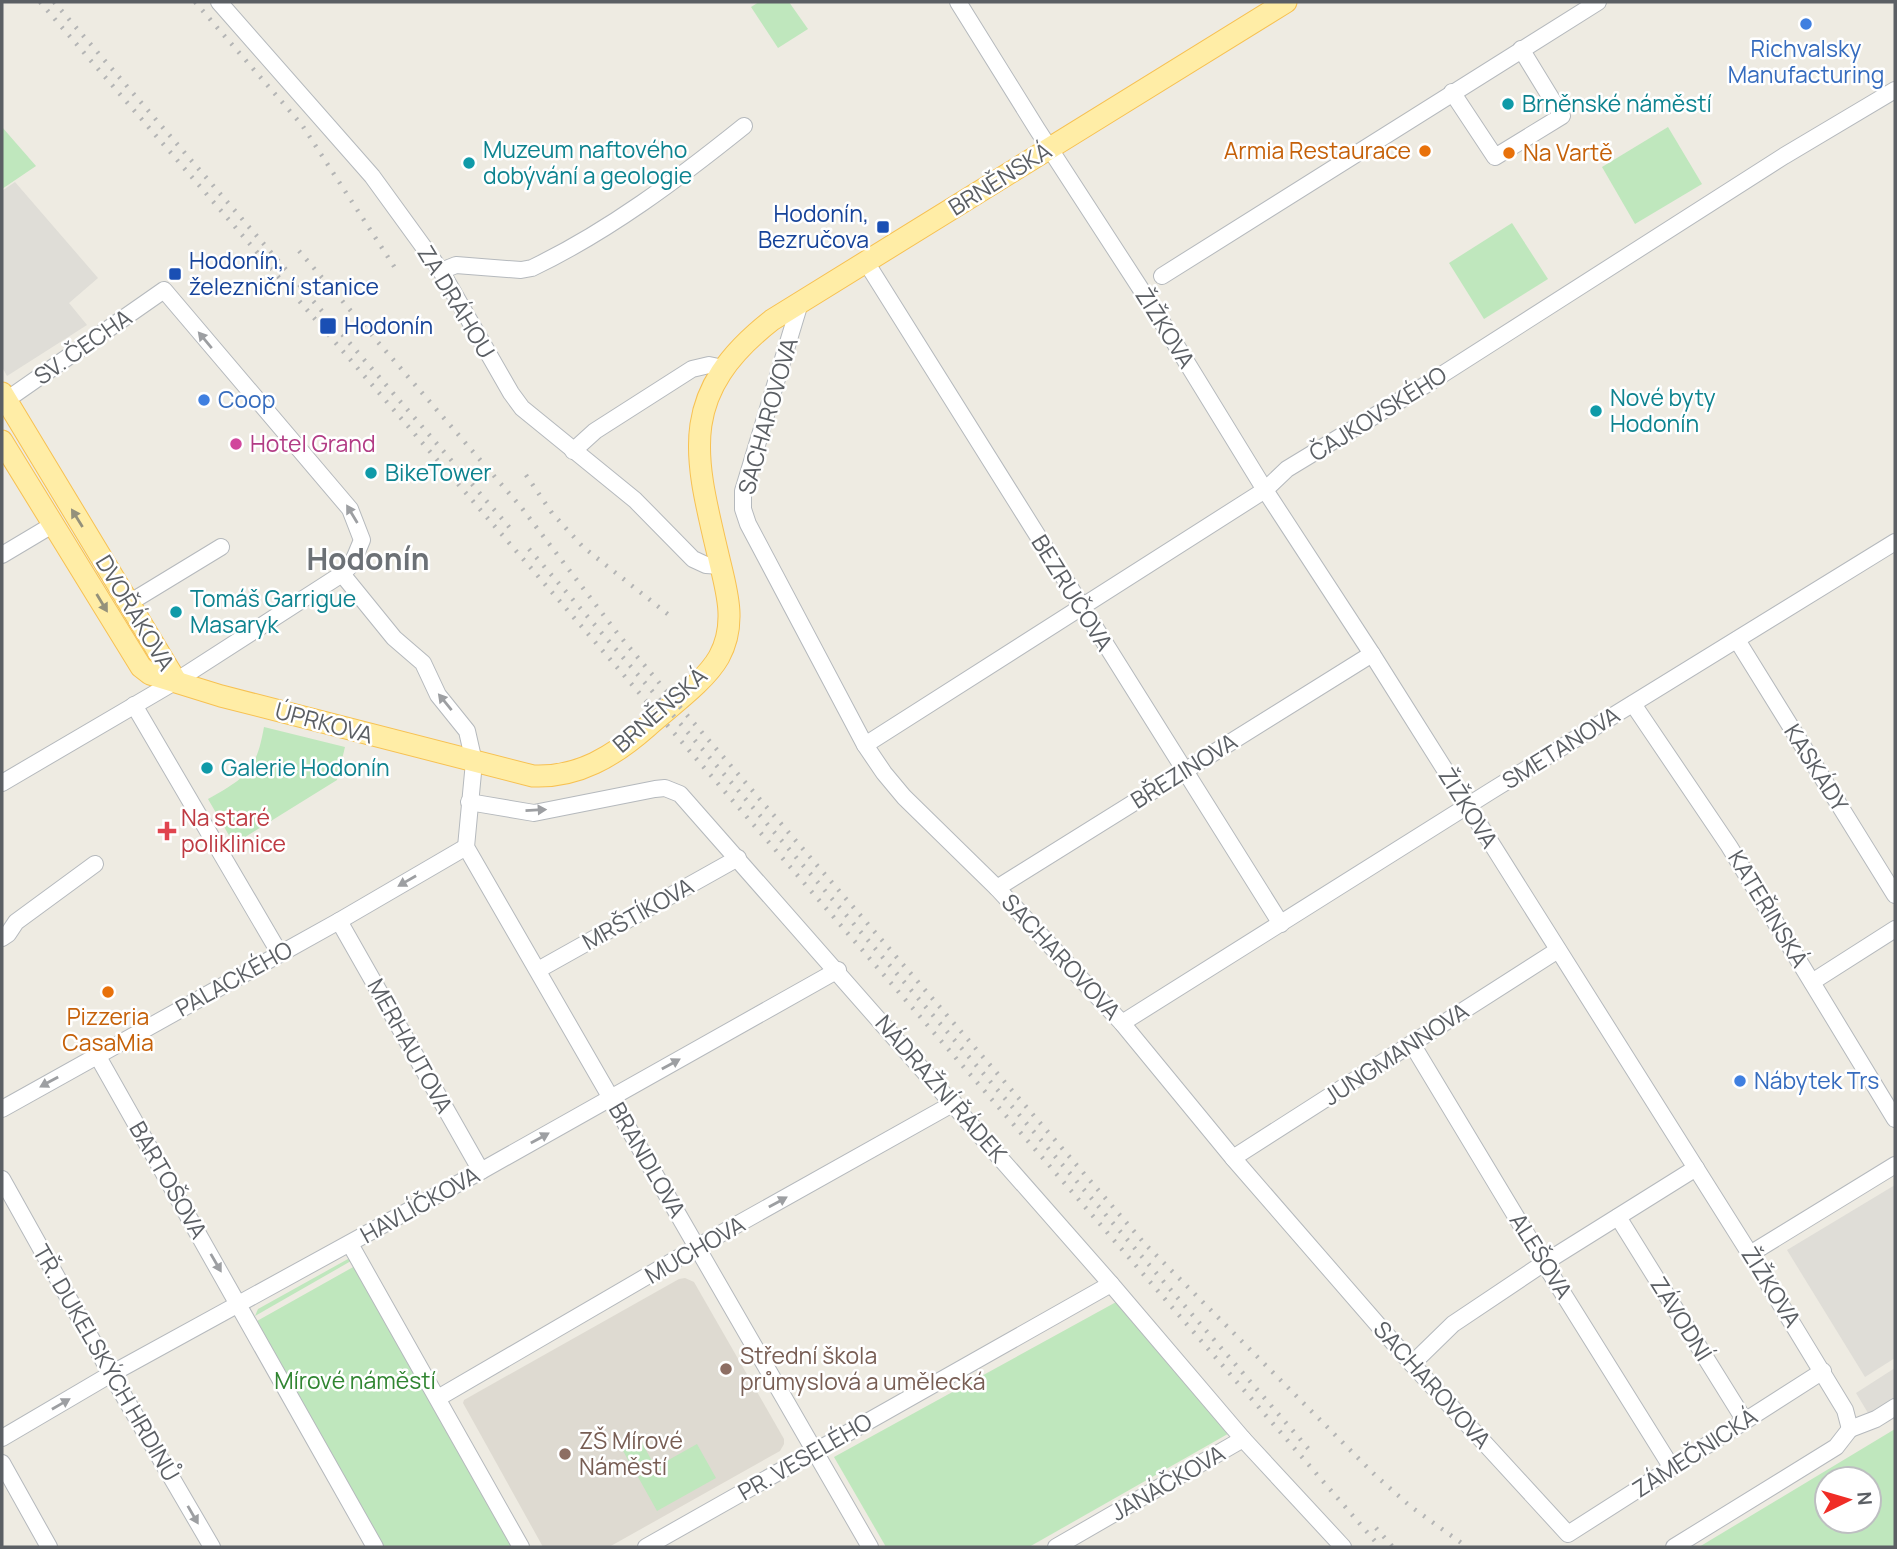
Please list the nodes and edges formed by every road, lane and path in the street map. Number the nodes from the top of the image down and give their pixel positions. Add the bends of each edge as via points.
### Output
1 (219, 2) edge
2 (1286, 2) edge
3 (1598, 2) edge
4 (962, 3) edge
5 (1521, 49) junction
6 (1895, 90) edge
7 (1452, 92) junction
8 (744, 126) dead end
9 (1049, 148) junction
10 (866, 262) junction
11 (441, 271) junction
12 (1162, 276) dead end
13 (800, 303) junction
14 (723, 368) junction
15 (3, 399) edge
16 (2, 441) edge
17 (573, 451) junction
18 (1265, 490) junction
19 (54, 524) junction
20 (1895, 542) edge
21 (222, 547) dead end
22 (2, 555) edge
23 (721, 566) junction
24 (342, 573) junction
25 (129, 603) junction
26 (1081, 609) junction
27 (1737, 640) junction
28 (1372, 654) junction
29 (176, 681) junction
30 (1633, 704) junction
31 (134, 705) junction
32 (865, 745) junction
33 (474, 762) junction
34 (1185, 771) junction
35 (2, 783) edge
36 (469, 802) junction
37 (1468, 806) junction
38 (466, 847) junction
39 (738, 858) junction
40 (95, 864) dead end
41 (997, 888) junction
42 (1895, 895) edge
43 (339, 921) junction
44 (1281, 924) junction
45 (1895, 929) edge
46 (2, 937) edge
47 (1558, 950) junction
48 (280, 954) junction
49 (538, 970) junction
50 (838, 970) junction
51 (1812, 982) junction
52 (1122, 1023) junction
53 (1412, 1044) junction
54 (97, 1055) junction
55 (612, 1098) junction
56 (954, 1103) junction
57 (2, 1109) edge
58 (1895, 1119) edge
59 (1233, 1158) junction
60 (1895, 1165) edge
61 (1696, 1168) junction
62 (481, 1171) junction
63 (2, 1178) edge
64 (1618, 1217) junction
65 (350, 1244) junction
66 (697, 1247) junction
67 (1750, 1254) junction
68 (1544, 1263) junction
69 (1111, 1284) junction
70 (239, 1304) junction
71 (1412, 1364) junction
72 (1823, 1371) junction
73 (111, 1374) junction
74 (438, 1398) junction
75 (1895, 1407) edge
76 (1745, 1421) junction
77 (1850, 1429) junction
78 (2, 1438) edge
79 (1243, 1439) junction
80 (815, 1451) junction
81 (2, 1463) edge
82 (1672, 1468) junction
83 (1568, 1534) joint
84 (1084, 1541) edge
85 (49, 1547) edge
86 (212, 1547) edge
87 (375, 1547) edge
88 (521, 1547) edge
89 (646, 1547) edge
90 (870, 1547) edge
91 (1056, 1547) edge
92 (1343, 1547) edge
93 (1674, 1547) edge

1 - 11 street, ZA DRÁHOU via 372,176
2 - 9 main road, BRNĚNSKÁ
3 - 5 street
4 - 9 street, ŽIŽKOVA
5 - 7 street
5 - 7 street via 1562,116 1496,157
6 - 18 street, ČAJKOVSKÉHO via 1287,469
7 - 12 street
8 - 11 street via 679,179 540,264 521,270 456,265
9 - 10 main road, BRNĚNSKÁ
9 - 18 street, ŽIŽKOVA
10 - 13 main road, BRNĚNSKÁ
10 - 26 street, BEZRUČOVA
11 - 17 street, ZA DRÁHOU via 510,393 534,420
13 - 14 main road, BRNĚNSKÁ via 752,335
13 - 32 street, SACHAROVOVA via 743,491 743,509
14 - 17 street via 692,369 595,431
14 - 23 main road, BRNĚNSKÁ via 704,408 699,455
24 -> 15 street, SV. ČECHA via 352,564 362,540 350,509 164,290
25 -> 15 main road, DVOŘÁKOVA
16 - 19 main road, DVOŘÁKOVA
17 - 23 street, ZA DRÁHOU via 635,500 693,559
18 - 26 street, ČAJKOVSKÉHO
18 - 28 street, ŽIŽKOVA
19 - 22 street
19 -> 29 main road, DVOŘÁKOVA via 141,667
20 - 27 street, SMETANOVA
21 - 25 street
23 - 33 main road, BRNĚNSKÁ via 730,610 729,630 718,658 630,741 590,766 567,774 533,776
24 - 29 street
33 -> 24 street via 467,731 438,695 423,663 394,638
25 - 29 main road, DVOŘÁKOVA
26 - 32 street, ČAJKOVSKÉHO
26 - 34 street, BEZRUČOVA
27 - 30 street, SMETANOVA
27 - 42 street, KASKÁDY
28 - 34 street, BŘEZINOVA
28 - 37 street, ŽIŽKOVA
29 - 31 street
29 - 33 main road, ÚPRKOVA
30 - 37 street, SMETANOVA
30 - 51 street, KATEŘINSKÁ via 1723,835
31 - 35 street
31 - 48 street
32 - 41 street, SACHAROVOVA via 904,797
33 - 36 street
34 - 41 street, BŘEZINOVA
34 - 44 street, BEZRUČOVA
36 - 38 street
36 -> 39 street, NÁDRAŽNÍ ŘÁDEK via 534,813 655,789 674,790
37 - 44 street, SMETANOVA
37 - 47 street, ŽIŽKOVA
38 -> 43 street, PALACKÉHO
38 - 49 street, BRANDLOVA
39 - 49 street, MRŠTÍKOVA
39 - 50 street, NÁDRAŽNÍ ŘÁDEK
40 - 46 street
41 - 52 street, SACHAROVOVA
43 - 48 street, PALACKÉHO
43 - 62 street, MERHAUTOVA
44 - 52 street, SMETANOVA
45 - 51 street
47 - 53 street, JUNGMANNOVA
47 - 61 street, ŽIŽKOVA
48 - 54 street, PALACKÉHO
49 - 55 street, BRANDLOVA
55 -> 50 street, HAVLÍČKOVA
50 - 56 street, NÁDRAŽNÍ ŘÁDEK
51 - 58 street, KATEŘINSKÁ
52 - 59 street, SACHAROVOVA
53 - 59 street, JUNGMANNOVA
53 - 68 street, ALEŠOVA
54 -> 57 street, PALACKÉHO
54 -> 70 street, BARTOŠOVA
62 -> 55 street, HAVLÍČKOVA
55 - 66 street, BRANDLOVA
66 -> 56 street, MUCHOVA
56 - 69 street, NÁDRAŽNÍ ŘÁDEK
59 - 71 street, SACHAROVOVA
60 - 67 street
61 - 64 street
61 - 67 street, ŽIŽKOVA
62 - 65 street, HAVLÍČKOVA
63 - 73 street, TŘ. DUKELSKÝCH HRDINŮ
64 - 68 street
64 - 76 street, ZÁVODNÍ
65 - 70 street, HAVLÍČKOVA
65 - 74 street
66 - 74 street, MUCHOVA
66 - 80 street, BRANDLOVA
67 - 72 street, ŽIŽKOVA
68 - 71 street via 1453,1324
68 - 82 street, ALEŠOVA
69 - 79 street, NÁDRAŽNÍ ŘÁDEK
69 - 80 street, PR. VESELÉHO
70 - 73 street, HAVLÍČKOVA
70 - 87 street, BARTOŠOVA
71 - 83 street, SACHAROVOVA
72 - 76 street, ZÁMEČNICKÁ
72 - 77 street, ŽIŽKOVA
78 -> 73 street, HAVLÍČKOVA
73 -> 86 street, TŘ. DUKELSKÝCH HRDINŮ
74 - 88 street
75 - 77 street
76 - 82 street, ZÁMEČNICKÁ
77 - 93 street via 1836,1447
79 - 84 street, JANÁČKOVA
79 - 92 street, NÁDRAŽNÍ ŘÁDEK
80 - 89 street, PR. VESELÉHO
80 - 90 street, BRANDLOVA
81 - 85 street
82 - 83 street, ZÁMEČNICKÁ
84 - 91 street, JANÁČKOVA

